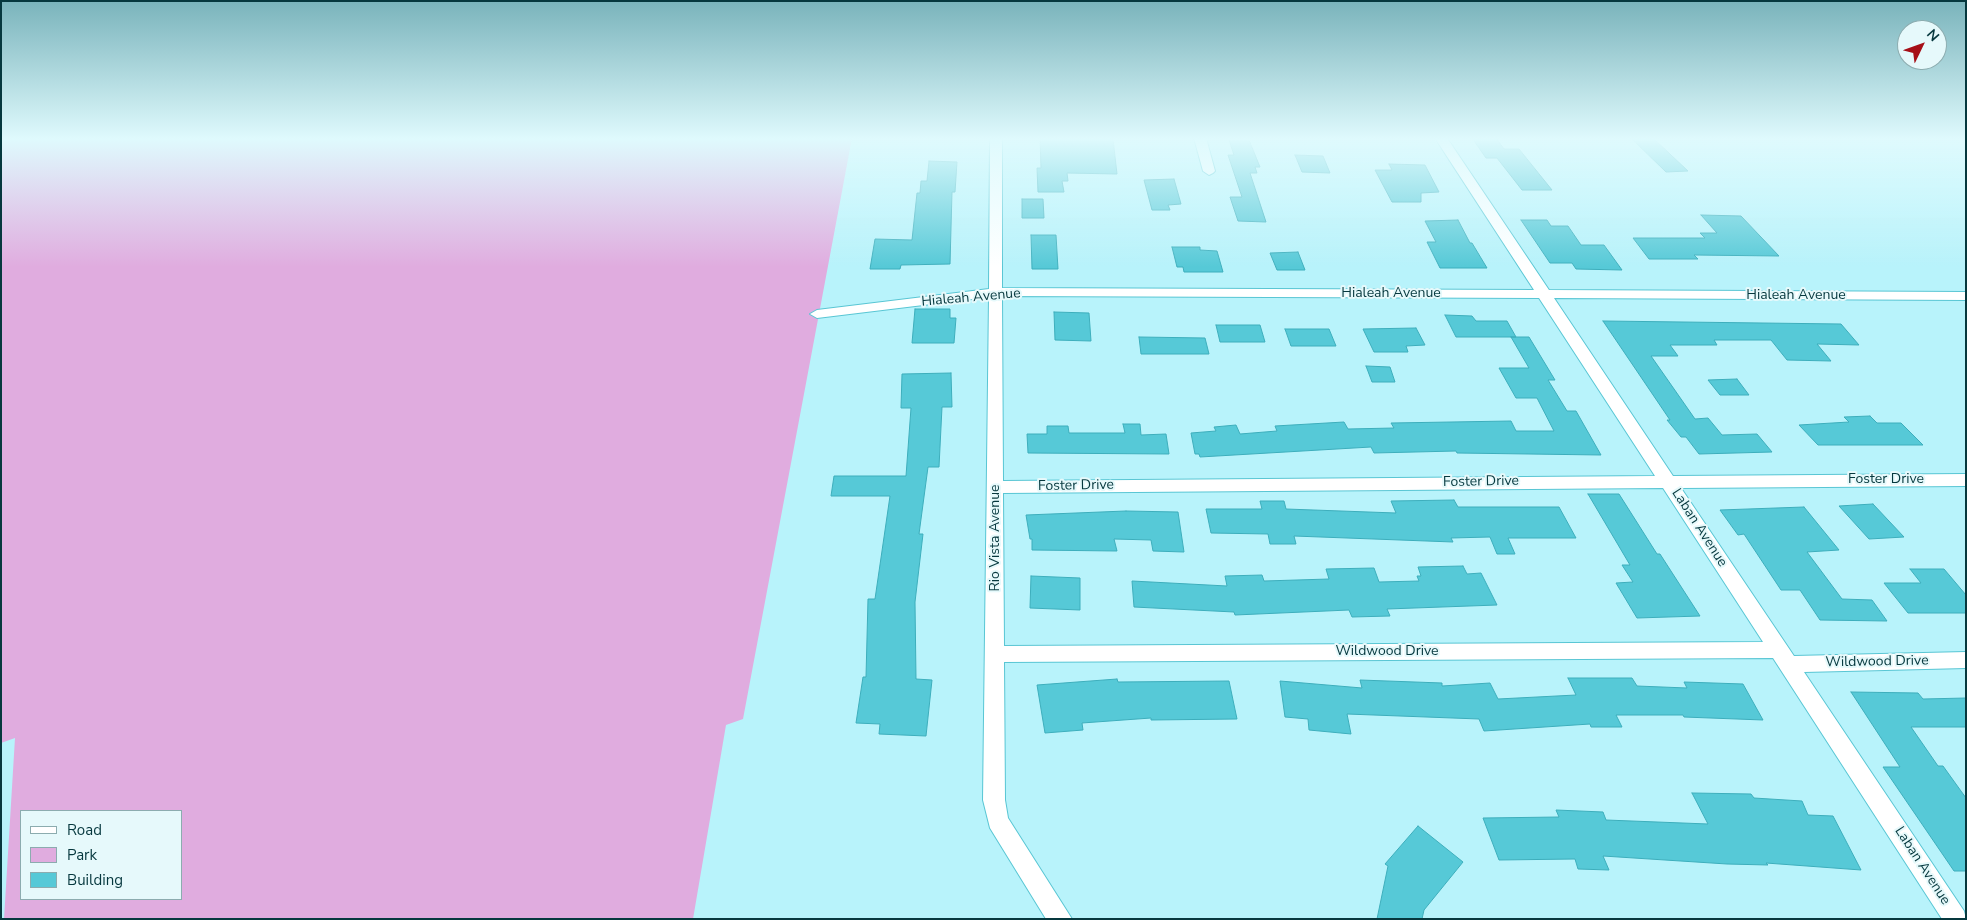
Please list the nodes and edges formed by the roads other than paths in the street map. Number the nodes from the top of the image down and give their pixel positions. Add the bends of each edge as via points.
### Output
1 (996, 181) edge
2 (1469, 181) edge
3 (996, 292) junction
4 (1545, 295) junction
5 (1966, 296) edge
6 (817, 314) dead end
7 (1966, 480) edge
8 (1668, 481) junction
9 (996, 487) junction
10 (995, 654) junction
11 (1783, 657) junction
12 (1966, 660) edge
13 (1060, 919) edge
14 (1956, 919) edge

1 - 3 street, Rio Vista Avenue
2 - 4 street, Laban Avenue
3 - 4 street, Hialeah Avenue
3 - 6 street, Hialeah Avenue
3 - 9 street, Rio Vista Avenue
4 - 5 street, Hialeah Avenue
4 - 8 street, Laban Avenue
7 - 8 street, Foster Drive
8 - 9 street, Foster Drive
8 - 11 street, Laban Avenue
9 - 10 street, Rio Vista Avenue
10 - 11 street, Wildwood Drive
10 - 13 street, Rio Vista Avenue via 994,800 998,821
11 - 12 street, Wildwood Drive
11 - 14 street, Laban Avenue

